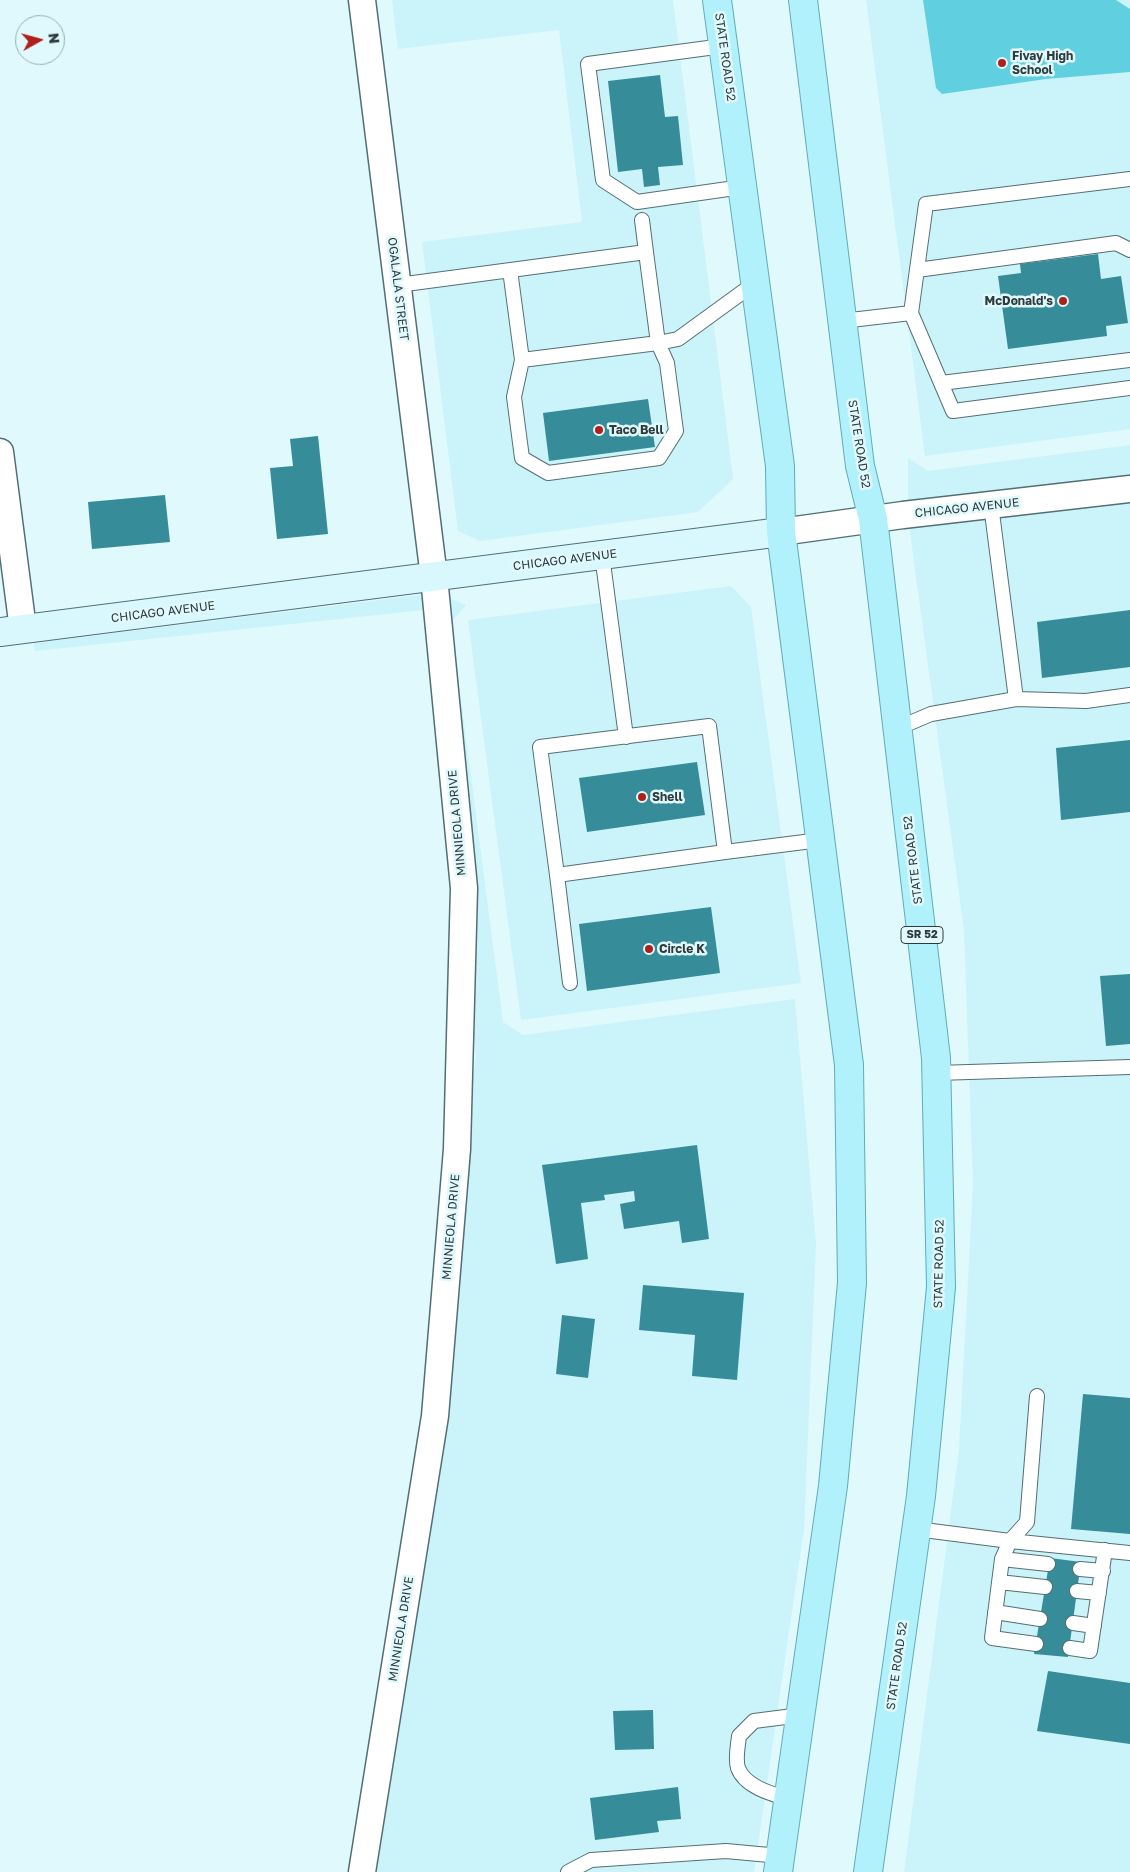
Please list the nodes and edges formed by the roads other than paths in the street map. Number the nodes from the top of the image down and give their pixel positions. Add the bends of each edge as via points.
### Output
1 (362, 0) edge
2 (717, 0) edge
3 (803, 0) edge
4 (724, 46) junction
5 (1130, 179) edge
6 (742, 187) junction
7 (642, 220) dead end
8 (1130, 250) edge
9 (646, 252) junction
10 (510, 270) junction
11 (917, 270) junction
12 (755, 283) junction
13 (398, 285) junction
14 (911, 313) junction
15 (842, 321) junction
16 (658, 343) junction
17 (522, 360) junction
18 (1130, 360) edge
19 (941, 383) junction
20 (1130, 388) edge
21 (0, 452) edge
22 (1130, 489) edge
23 (991, 505) junction
24 (873, 519) junction
25 (781, 532) junction
26 (602, 556) junction
27 (434, 577) junction
28 (11, 631) edge
29 (1130, 696) edge
30 (1016, 700) junction
31 (898, 728) junction
32 (626, 737) junction
33 (820, 840) junction
34 (725, 852) junction
35 (557, 874) junction
36 (570, 983) dead end
37 (1130, 1067) edge
38 (937, 1073) junction
39 (1037, 1396) dead end
40 (916, 1529) junction
41 (1010, 1541) junction
42 (1106, 1550) junction
43 (1130, 1553) edge
44 (1002, 1559) junction
45 (1048, 1564) dead end
46 (1080, 1568) dead end
47 (1102, 1571) junction
48 (999, 1582) junction
49 (1045, 1587) dead end
50 (1077, 1591) dead end
51 (1099, 1593) junction
52 (995, 1612) junction
53 (1040, 1619) dead end
54 (1073, 1623) dead end
55 (1094, 1626) junction
56 (1036, 1644) dead end
57 (1070, 1648) dead end
58 (801, 1715) junction
59 (789, 1799) junction
60 (779, 1864) edge
61 (362, 1872) edge
62 (568, 1872) edge
63 (868, 1872) edge

1 - 13 street, OGALALA STREET
2 - 4 main road, STATE ROAD 52
3 - 15 main road, STATE ROAD 52 / SR 52
4 - 6 main road, STATE ROAD 52
4 - 6 lane via 588,64 600,160 603,180 637,202
5 - 11 lane via 926,204
6 - 12 main road, STATE ROAD 52
7 - 9 lane
8 - 11 lane via 1116,243
9 - 10 lane
9 - 16 lane
10 - 13 lane
10 - 17 lane
11 - 14 lane
12 - 16 lane via 678,339
12 - 25 main road, STATE ROAD 52 via 780,466
13 - 27 street, OGALALA STREET
14 - 15 lane
14 - 19 lane
15 - 24 main road, STATE ROAD 52 / SR 52 via 860,466
16 - 17 lane
16 - 17 lane via 667,363 676,431 660,458 548,474 522,458 514,397
18 - 19 lane
19 - 20 lane via 953,411
21 - 28 street
22 - 23 street, CHICAGO AVENUE
23 - 24 street, CHICAGO AVENUE
23 - 30 lane
24 - 25 street, CHICAGO AVENUE
24 - 31 main road, STATE ROAD 52 / SR 52
25 - 26 street, CHICAGO AVENUE
25 - 33 main road, STATE ROAD 52
26 - 27 street, CHICAGO AVENUE
26 - 32 lane
27 - 28 street, CHICAGO AVENUE
27 - 61 street, MINNIEOLA DRIVE via 464,888 457,1149 435,1416
29 - 30 lane via 1086,702
30 - 31 lane via 931,714
31 - 38 main road, STATE ROAD 52 / SR 52
32 - 34 lane via 709,726
32 - 35 lane via 540,747
33 - 34 lane
33 - 58 main road, STATE ROAD 52 via 848,1065 852,1284 833,1486
34 - 35 lane
35 - 36 lane
37 - 38 lane
38 - 40 main road, STATE ROAD 52 / SR 52 via 941,1287
39 - 41 lane via 1027,1522
40 - 41 lane
40 - 63 main road, STATE ROAD 52 / SR 52
41 - 42 lane
41 - 44 lane
42 - 43 lane
42 - 47 lane
44 - 45 lane
44 - 48 lane
46 - 47 lane
47 - 51 lane
48 - 49 lane
48 - 52 lane
50 - 51 lane
51 - 55 lane
52 - 53 lane
52 - 56 lane via 992,1638
54 - 55 lane
55 - 57 lane via 1090,1651
58 - 59 main road, STATE ROAD 52
58 - 59 lane via 754,1721 739,1736 738,1768 743,1776 769,1793
59 - 60 main road, STATE ROAD 52
60 - 62 lane via 726,1851 591,1860

